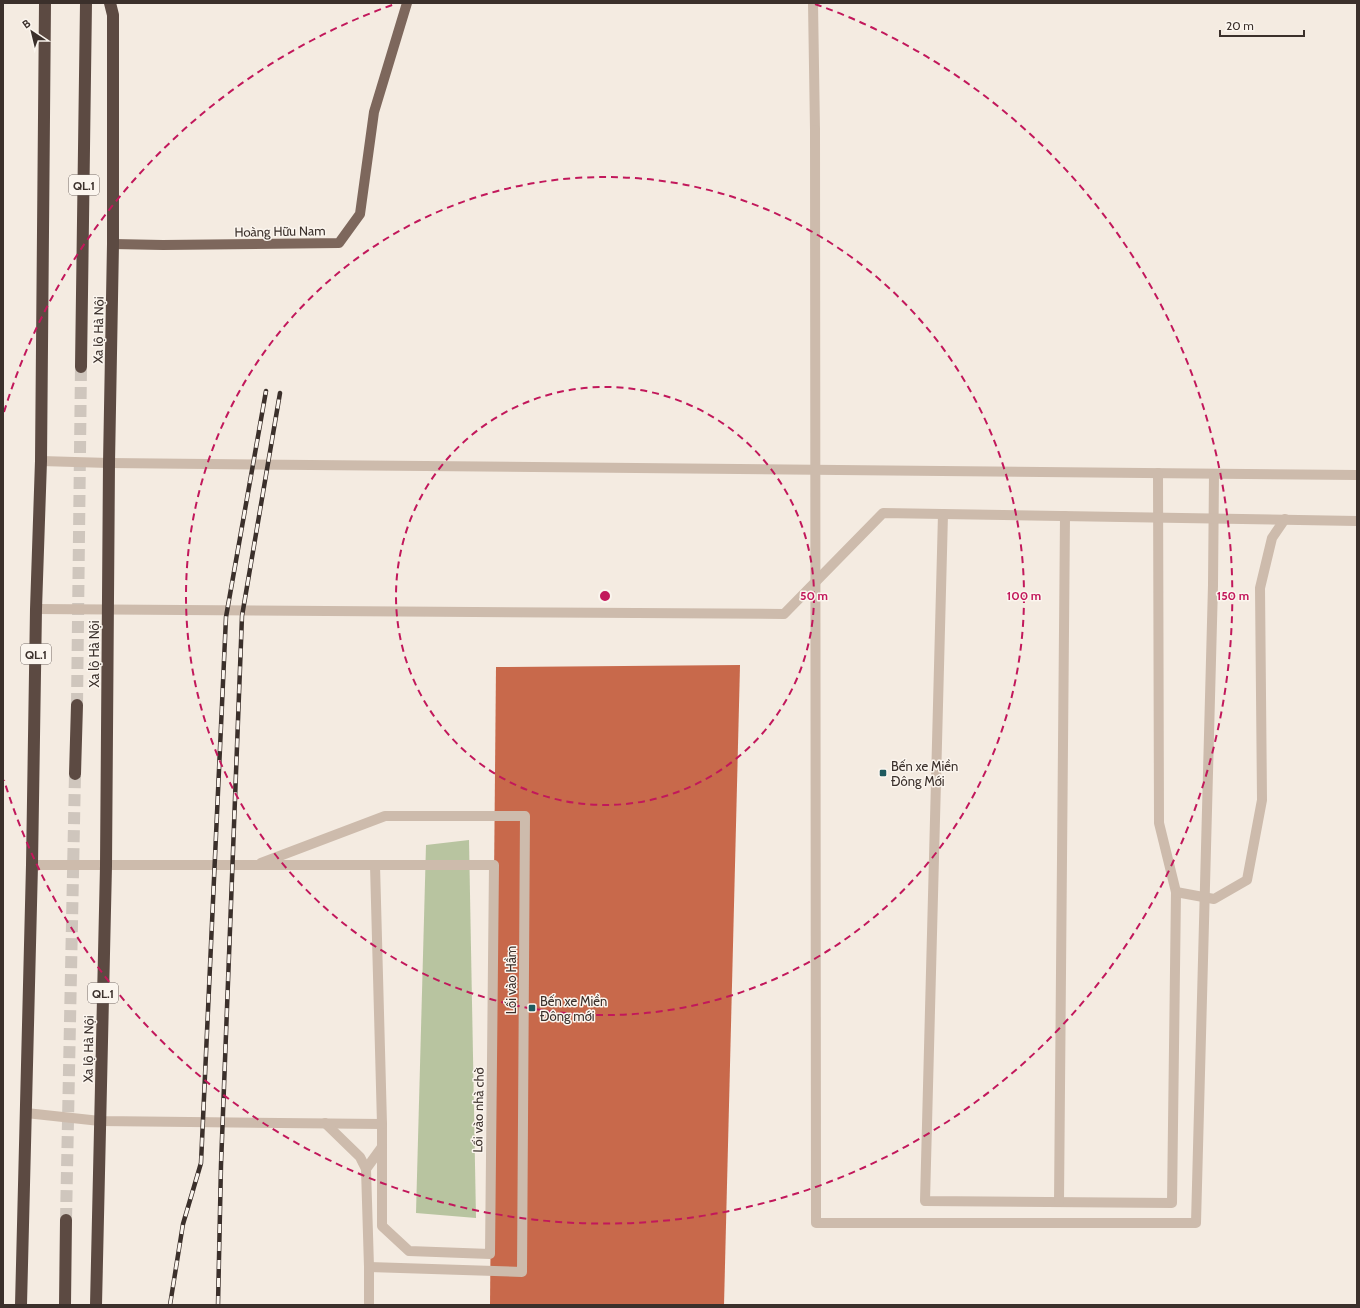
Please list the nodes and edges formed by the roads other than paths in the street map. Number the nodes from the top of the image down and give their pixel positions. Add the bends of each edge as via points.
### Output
1 (45, 3) edge
2 (86, 3) edge
3 (110, 3) edge
4 (407, 3) edge
5 (813, 3) edge
6 (113, 244) junction
7 (81, 367) tunnel mouth
8 (41, 461) junction
9 (109, 463) junction
10 (1158, 473) junction
11 (1214, 474) junction
12 (1357, 475) edge
13 (943, 514) junction
14 (1065, 516) junction
15 (1158, 517) junction
16 (1214, 518) junction
17 (1285, 519) junction
18 (1357, 521) edge
19 (36, 609) junction
20 (108, 611) junction
21 (77, 705) tunnel mouth
22 (75, 774) tunnel mouth
23 (32, 865) junction
24 (254, 865) junction
25 (375, 865) junction
26 (106, 866) junction
27 (1176, 892) junction
28 (26, 1113) junction
29 (100, 1121) junction
30 (325, 1123) junction
31 (382, 1124) junction
32 (382, 1147) junction
33 (366, 1169) junction
34 (1058, 1202) junction
35 (66, 1220) tunnel mouth
36 (369, 1267) junction
37 (22, 1305) edge
38 (65, 1305) edge
39 (96, 1305) edge
40 (368, 1305) edge

1 - 8 highway, QL.1
2 - 7 highway, QL.1
3 - 6 highway, Xa lộ Hà Nội / QL.1 via 113,15
4 - 6 main road, Hoàng Hữu Nam via 374,112 360,214 339,243
5 - 16 street, bridge via 816,1223 1196,1223
6 - 9 highway, Xa lộ Hà Nội / QL.1
8 - 9 street
8 - 19 highway, QL.1
9 - 10 street
9 - 20 highway, Xa lộ Hà Nội / QL.1
10 - 11 street
10 - 15 street
11 - 12 street
11 - 16 street
13 - 14 street
13 - 20 street via 883,513 784,614
13 - 34 street via 925,1201
14 - 15 street
14 - 34 street
15 - 16 street
15 - 27 street via 1159,823
16 - 17 street
17 - 18 street
17 - 27 street via 1272,538 1260,588 1262,800 1247,880 1214,899
19 - 20 street
19 - 23 highway, QL.1
20 - 26 highway, Xa lộ Hà Nội / QL.1
21 - 22 highway
23 - 26 street
23 - 28 highway, QL.1
24 - 25 street
24 - 26 street
24 - 36 street, Lối vào Hầm via 385,816 525,816 522,1272
25 - 31 street, Lối vào nhà chờ
25 - 32 street, Lối vào nhà chờ via 494,864 490,1254 409,1251 382,1226
26 - 29 highway, Xa lộ Hà Nội / QL.1
27 - 34 street via 1172,1203
28 - 29 street
28 - 37 highway, QL.1
29 - 30 street
29 - 39 highway, Xa lộ Hà Nội / QL.1
30 - 31 street
30 - 33 street via 360,1158
31 - 32 street, Lối vào nhà chờ
32 - 33 street
33 - 36 street
35 - 38 highway
36 - 40 street

